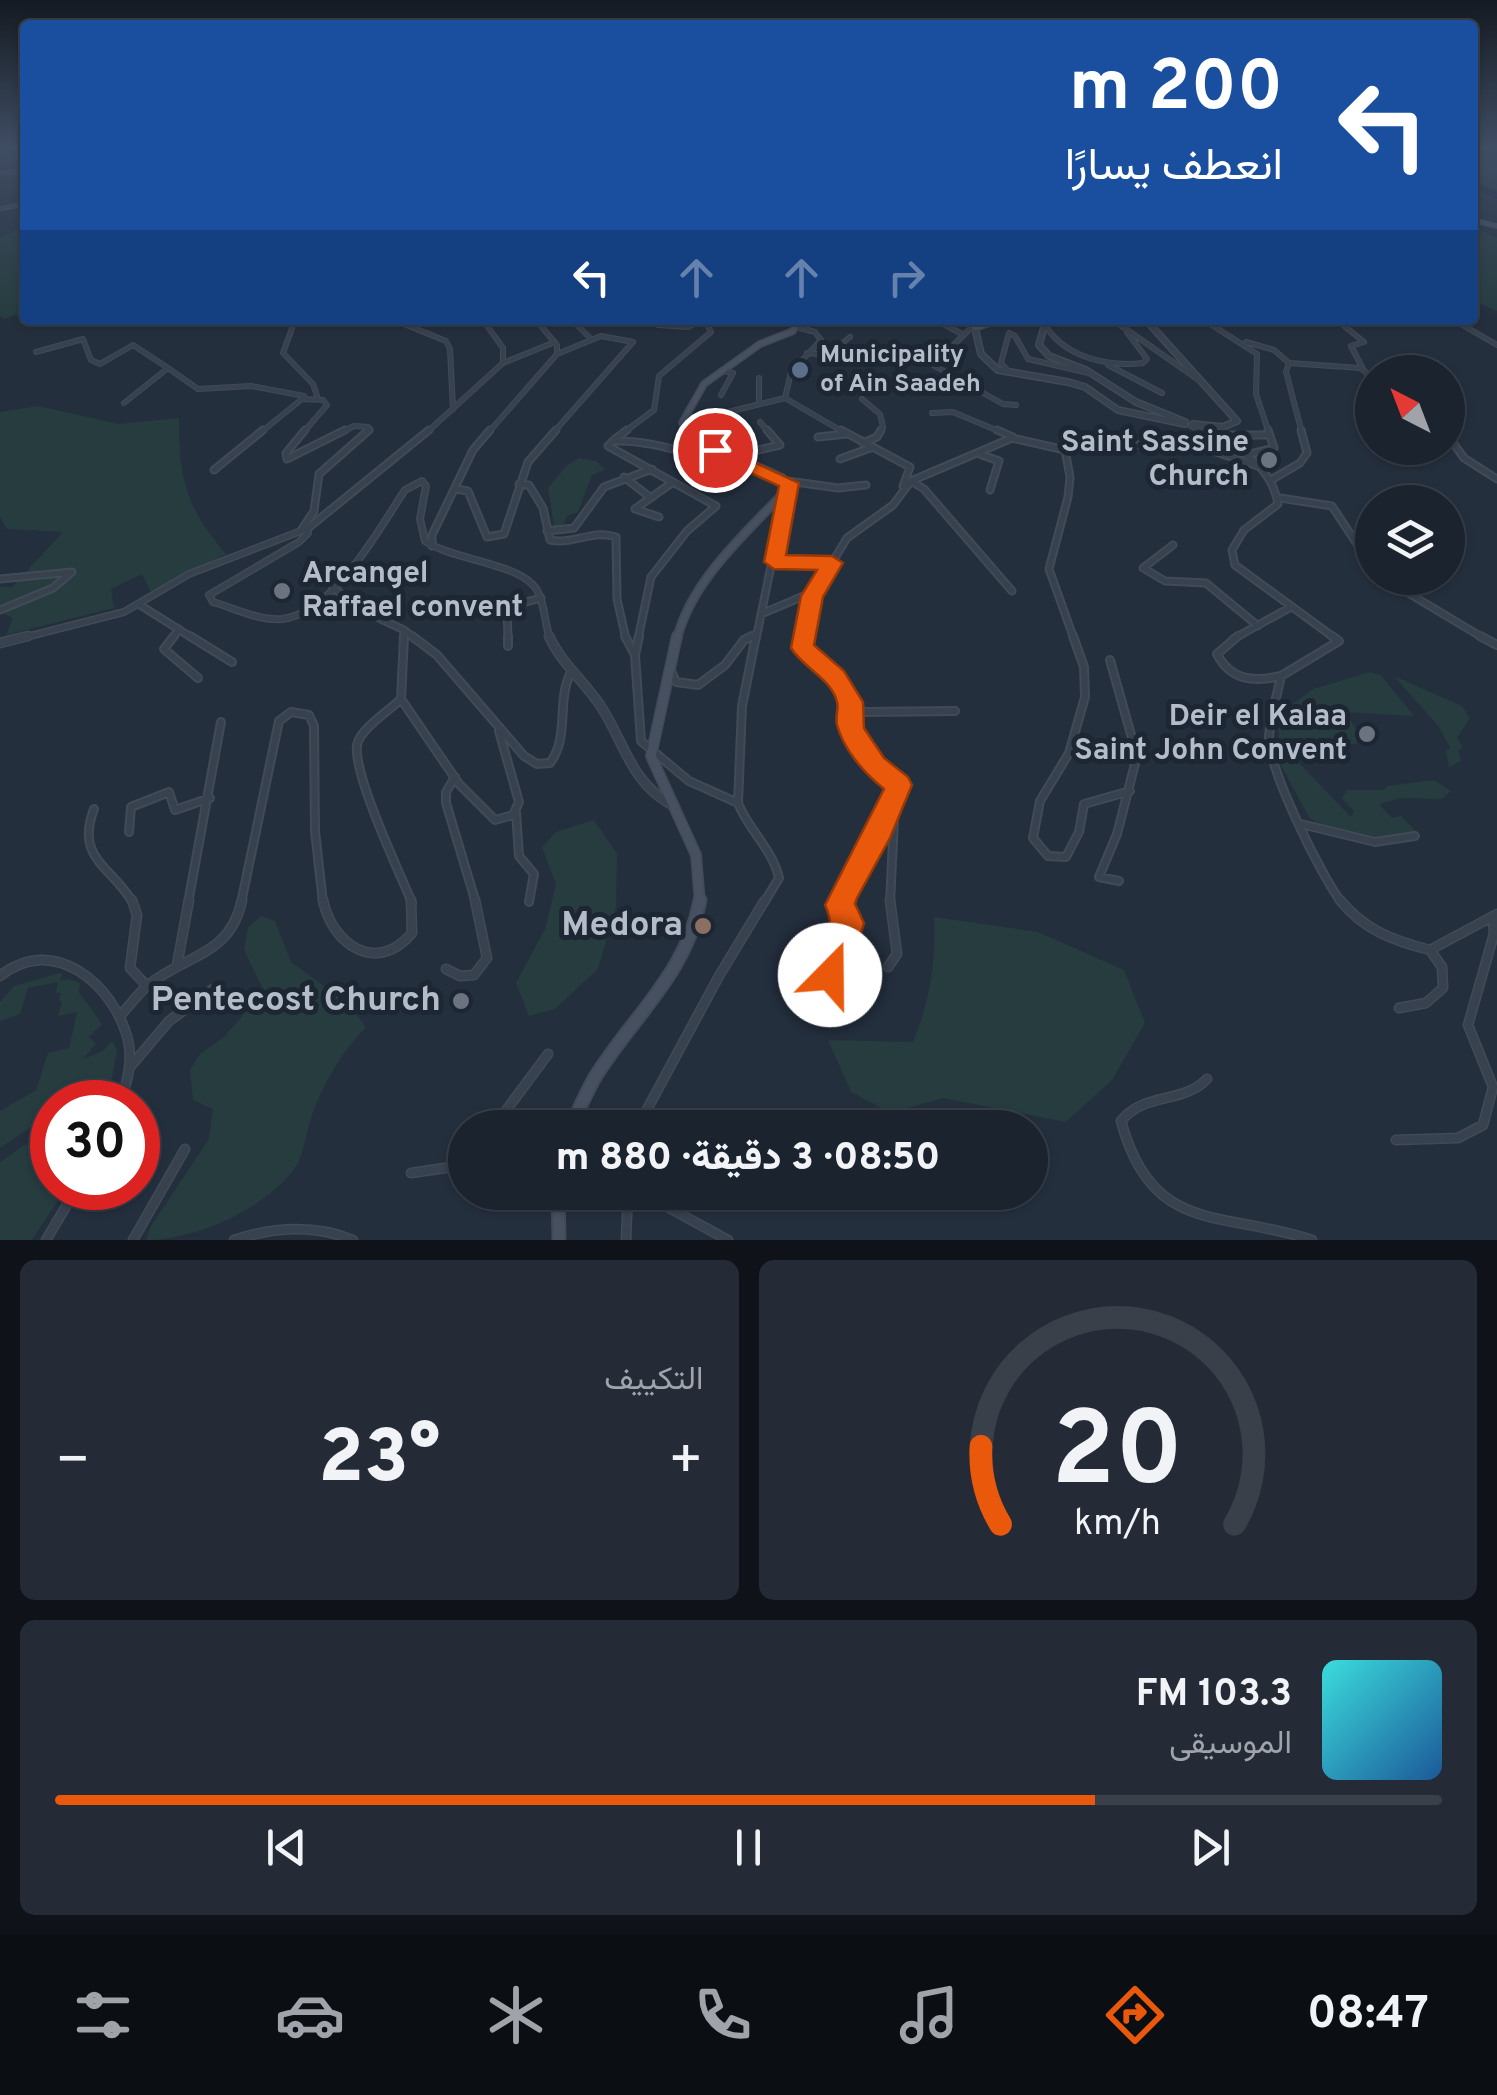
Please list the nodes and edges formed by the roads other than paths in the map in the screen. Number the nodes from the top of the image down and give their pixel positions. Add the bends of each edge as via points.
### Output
1 (293, 325) edge
2 (413, 325) edge
3 (487, 325) edge
4 (540, 325) edge
5 (577, 325) edge
6 (658, 325) dead end
7 (694, 325) edge
8 (711, 325) edge
9 (793, 325) edge
10 (945, 325) edge
11 (972, 325) edge
12 (1044, 325) edge
13 (1047, 325) edge
14 (1119, 325) edge
15 (1149, 325) edge
16 (1212, 325) edge
17 (1343, 325) edge
18 (1463, 325) edge
19 (796, 328) junction
20 (1128, 332) junction
21 (962, 334) junction
22 (850, 337) dead end
23 (591, 339) junction
24 (1238, 342) junction
25 (556, 344) junction
26 (1497, 345) edge
27 (36, 352) dead end
28 (807, 353) junction
29 (557, 354) junction
30 (1088, 355) junction
31 (1357, 355) edge
32 (503, 363) junction
33 (1289, 363) junction
34 (168, 368) junction
35 (1355, 368) edge
36 (724, 371) junction
37 (1092, 373) junction
38 (1014, 375) junction
39 (758, 378) dead end
40 (1206, 384) junction
41 (1162, 393) dead end
42 (721, 395) dead end
43 (315, 398) junction
44 (786, 398) junction
45 (862, 399) dead end
46 (124, 403) dead end
47 (759, 403) junction
48 (1016, 405) dead end
49 (452, 409) junction
50 (932, 413) dead end
51 (712, 422) dead end
52 (739, 422) dead end
53 (760, 422) dead end
54 (1189, 424) junction
55 (850, 434) junction
56 (1208, 435) junction
57 (1270, 435) junction
58 (818, 437) dead end
59 (1015, 438) junction
60 (613, 441) junction
61 (863, 442) junction
62 (711, 448) junction
63 (871, 448) junction
64 (1066, 450) junction
65 (979, 454) junction
66 (1248, 454) junction
67 (730, 456) junction
68 (840, 459) dead end
69 (1465, 459) edge
70 (752, 466) junction
71 (1259, 466) junction
72 (214, 470) dead end
73 (652, 470) junction
74 (624, 477) junction
75 (1497, 479) edge
76 (1271, 480) junction
77 (911, 481) junction
78 (673, 482) junction
79 (788, 482) junction
80 (519, 484) junction
81 (866, 485) dead end
82 (902, 488) junction
83 (456, 489) junction
84 (990, 490) dead end
85 (786, 493) junction
86 (651, 498) junction
87 (1279, 498) junction
88 (660, 517) dead end
89 (305, 529) junction
90 (547, 530) junction
91 (1355, 542) edge
92 (1173, 546) dead end
93 (434, 548) junction
94 (774, 562) junction
95 (832, 563) junction
96 (0, 579) edge
97 (333, 588) junction
98 (1012, 591) dead end
99 (814, 592) junction
100 (1408, 595) edge
101 (541, 598) junction
102 (140, 605) junction
103 (1293, 607) junction
104 (0, 610) edge
105 (761, 614) junction
106 (1258, 626) junction
107 (179, 628) junction
108 (404, 630) junction
109 (756, 634) junction
110 (0, 644) edge
111 (1497, 644) edge
112 (508, 646) dead end
113 (636, 655) junction
114 (1110, 660) dead end
115 (232, 662) dead end
116 (670, 668) junction
117 (571, 672) junction
118 (1281, 676) junction
119 (198, 678) dead end
120 (401, 700) junction
121 (850, 702) junction
122 (955, 711) dead end
123 (221, 722) dead end
124 (498, 726) junction
125 (651, 753) junction
126 (455, 777) junction
127 (1130, 791) junction
128 (895, 796) junction
129 (210, 798) junction
130 (738, 802) junction
131 (677, 807) junction
132 (94, 809) dead end
133 (516, 812) junction
134 (1302, 824) junction
135 (129, 832) dead end
136 (1415, 836) dead end
137 (1119, 881) dead end
138 (529, 902) dead end
139 (1495, 915) edge
140 (1430, 950) junction
141 (177, 965) junction
142 (888, 967) dead end
143 (446, 969) dead end
144 (830, 975) dead end
145 (0, 976) edge
146 (147, 986) junction
147 (213, 989) dead end
148 (1399, 1008) dead end
149 (120, 1016) junction
150 (548, 1054) dead end
151 (128, 1069) junction
152 (1207, 1079) dead end
153 (126, 1080) edge
154 (506, 1110) edge
155 (579, 1110) edge
156 (646, 1110) edge
157 (1396, 1140) dead end
158 (185, 1149) dead end
159 (448, 1168) edge
160 (411, 1173) dead end
161 (64, 1210) edge
162 (558, 1210) edge
163 (627, 1210) edge
164 (673, 1210) edge
165 (46, 1240) edge
166 (133, 1240) edge
167 (234, 1240) edge
168 (353, 1240) edge
169 (559, 1240) edge
170 (626, 1240) edge
171 (728, 1240) edge
172 (1312, 1240) edge

1 - 43 street via 283,353 313,384
2 - 49 street via 444,339 453,364
3 - 32 street via 503,348
4 - 25 street
5 - 23 street
6 - 7 street
8 - 60 street via 708,335 659,376 654,410
9 - 19 main road
10 - 21 street
11 - 21 street
11 - 38 street via 986,362
12 - 37 street via 1039,345 1044,352
13 - 30 street via 1059,344
14 - 20 street
15 - 40 street
16 - 24 street
17 - 31 street via 1364,342 1350,346
18 - 26 street
19 - 28 street via 821,338
19 - 36 main road
20 - 30 street via 1145,362 1118,364
20 - 40 street
21 - 48 street via 933,365
22 - 28 street via 828,355
23 - 29 street
23 - 80 street via 633,343 532,457
24 - 33 street via 1274,350
24 - 57 street via 1257,354 1256,394
25 - 29 street
25 - 32 street
27 - 34 street via 83,340 90,360 100,364 133,345
28 - 44 street via 794,364
29 - 83 street via 480,440
30 - 41 street
32 - 49 street
33 - 35 street
33 - 76 street via 1307,453
34 - 43 street via 198,389 238,385
34 - 46 street
36 - 42 street via 734,373
36 - 62 main road via 697,391 682,425
37 - 38 street via 1026,358 1009,333 1001,363
37 - 54 street via 1136,402
38 - 54 street via 1076,384 1118,410
39 - 47 street
40 - 54 street via 1237,421 1223,427
43 - 72 street via 291,404
43 - 89 street via 328,405 304,428 287,459 354,426 370,430 318,474
44 - 47 street
44 - 55 street
45 - 61 street via 883,423 879,436
47 - 52 street via 728,412
49 - 89 street
50 - 59 street via 954,412
51 - 62 street via 726,434
53 - 67 street via 780,446
54 - 56 street
55 - 58 street
55 - 61 street
56 - 57 street
56 - 66 street
57 - 66 street via 1273,450
59 - 64 street
59 - 65 street
60 - 70 street via 636,438 714,462
60 - 73 street via 608,447
61 - 63 street
62 - 67 main road
63 - 68 street
63 - 82 street via 910,467
64 - 71 street via 1186,442
64 - 127 street via 1068,497 1049,569 1084,667 1085,698 1069,753 1040,801 1037,846 1053,858 1066,857 1080,832 1084,804
65 - 77 street
65 - 84 street via 999,461
66 - 71 street
67 - 70 main road
69 - 75 street
70 - 79 main road
71 - 76 street
73 - 74 street
73 - 78 street
74 - 86 street
74 - 90 street via 598,489 574,528
76 - 87 street
77 - 82 street
77 - 98 street
78 - 86 street
78 - 113 street via 716,508 686,532 652,578
79 - 81 street
79 - 85 main road
80 - 83 street via 508,528 494,539 484,534 468,491
80 - 90 street via 539,500
82 - 95 street via 890,508 847,538
83 - 93 street via 432,535
85 - 94 street
85 - 116 main road via 693,596
86 - 88 street via 635,510
87 - 91 street via 1330,504
87 - 103 street via 1244,530 1231,555 1240,571
89 - 97 street via 300,542 214,590 210,599 282,619 304,613
89 - 102 street via 190,574
90 - 113 street via 558,543 615,536 622,622
92 - 106 street via 1143,568 1165,581 1206,583
93 - 97 street via 422,536 426,484 416,481
93 - 101 street via 519,573
94 - 95 street
94 - 105 street
95 - 99 street
96 - 104 street via 72,572 53,588
97 - 108 street
99 - 105 street
99 - 121 street via 802,648 836,678
100 - 111 street
101 - 112 street via 508,607
101 - 117 street via 548,636
102 - 107 street
102 - 110 street
103 - 106 street
103 - 118 street via 1339,641
105 - 109 street
106 - 118 street via 1222,645 1218,659 1248,681
107 - 115 street
107 - 119 street via 164,649
108 - 120 street
108 - 124 street via 436,655
109 - 116 street via 698,685 676,682
109 - 130 street via 742,706
113 - 125 street via 639,732
114 - 127 street via 1136,741
116 - 125 main road
117 - 124 street via 563,682 553,760 530,761
117 - 131 street via 605,712 634,776 650,794
118 - 134 street via 1269,748
120 - 126 street
120 - 141 street via 357,746 412,902 414,924 406,941 376,952 350,946 333,932 320,896 314,726 310,715 297,710 279,721 236,928
121 - 122 street via 872,714
121 - 128 street via 852,732 874,766 896,782
123 - 129 street
124 - 133 street via 518,796
125 - 130 street via 690,781
125 - 131 main road
126 - 133 street via 490,819
126 - 143 street via 446,802 487,949 474,975
127 - 137 street via 1099,877
128 - 142 street via 890,902 896,954
128 - 144 street via 843,894 840,905 849,923
129 - 135 street via 175,810 169,792 137,802
129 - 141 street
130 - 156 street via 774,857 779,878
131 - 155 main road via 699,871 696,919 667,983 595,1078
132 - 146 street via 87,847 132,899 137,916 130,968
133 - 138 street via 519,856 534,874
134 - 136 street via 1374,844
134 - 140 street via 1329,886 1352,918 1387,938
139 - 140 street
139 - 157 street via 1468,1025 1493,1086 1485,1118 1472,1134
140 - 148 street via 1442,967 1444,988 1426,1003
141 - 146 street
145 - 149 street via 23,960 55,958
146 - 149 street
147 - 151 street via 169,1021
149 - 151 street
150 - 154 street
151 - 153 street
152 - 172 street via 1196,1090 1127,1109 1121,1121 1131,1158 1172,1203 1210,1220
158 - 166 street
159 - 160 street
161 - 165 street
162 - 169 main road
163 - 170 street
164 - 171 street
167 - 168 street via 314,1228

